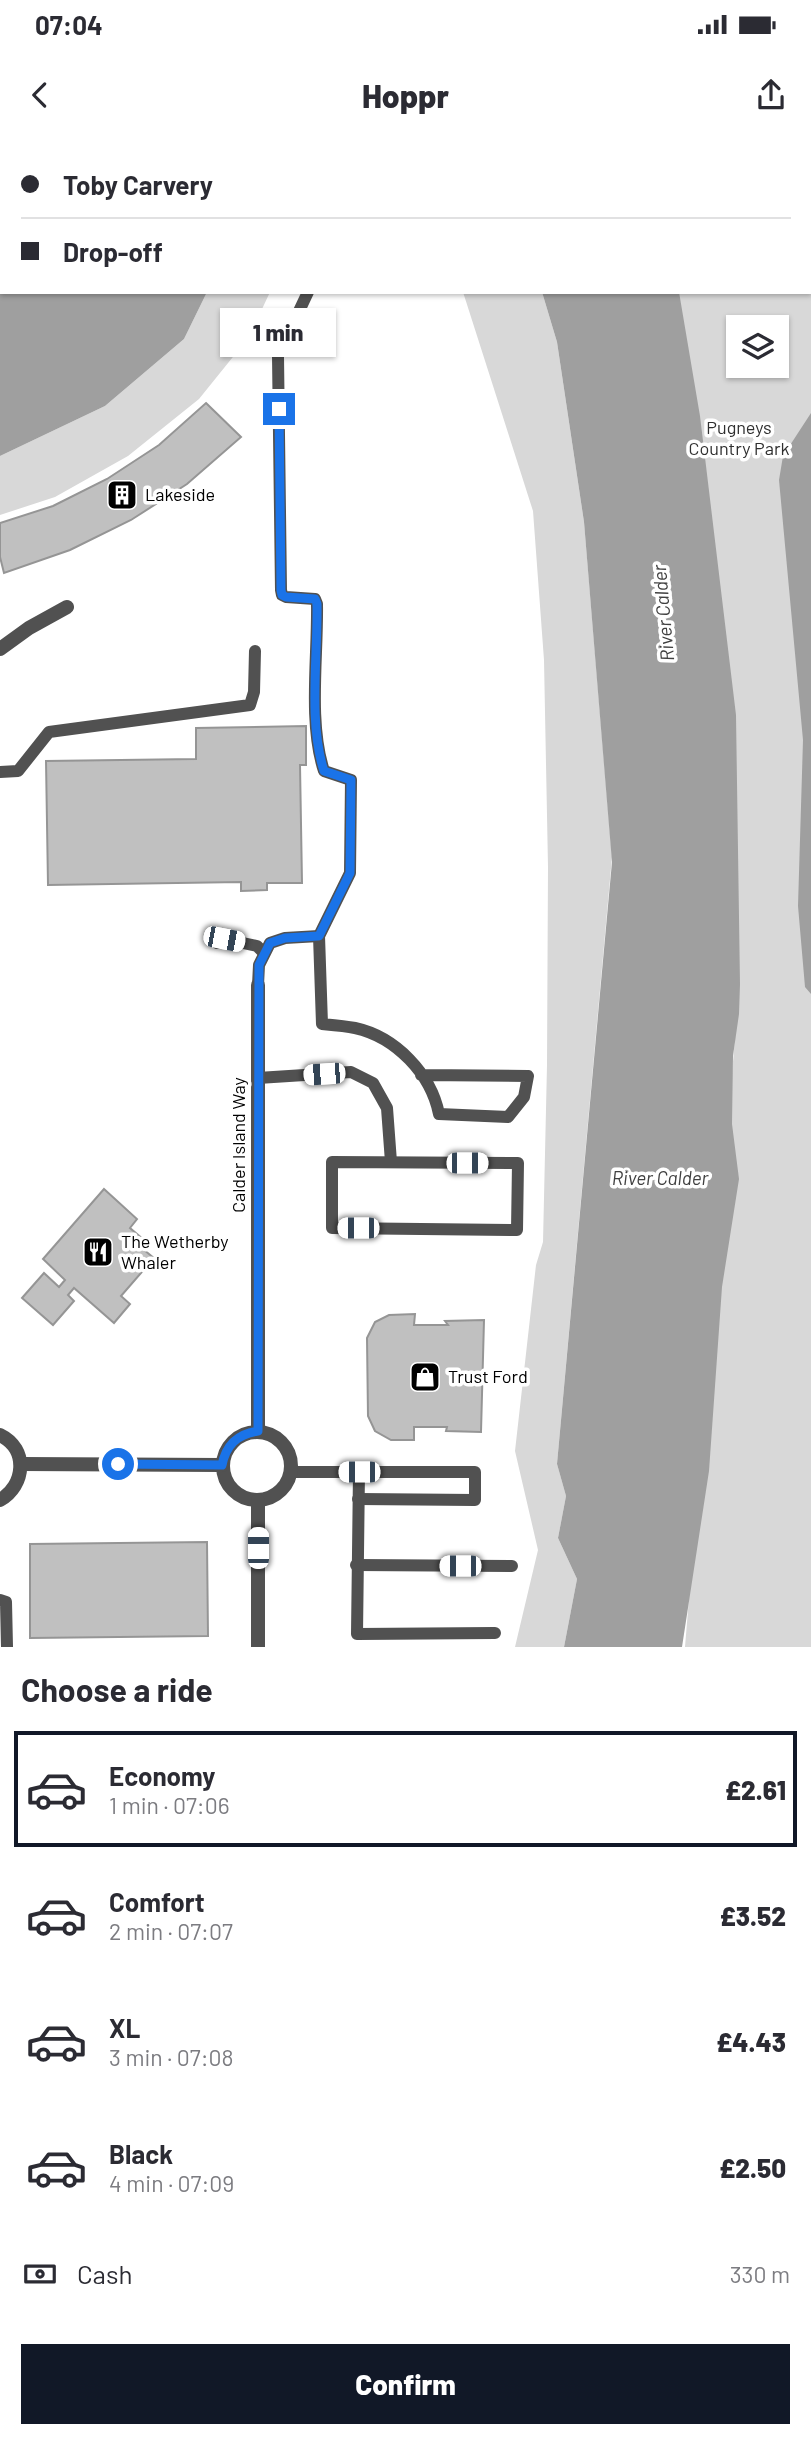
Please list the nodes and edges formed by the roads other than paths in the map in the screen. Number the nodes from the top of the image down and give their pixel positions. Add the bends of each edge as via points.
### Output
1 (307, 294) edge
2 (67, 607) dead end
3 (0, 649) edge
4 (255, 651) dead end
5 (0, 772) edge
6 (319, 936) junction
7 (217, 943) dead end
8 (264, 953) junction
9 (258, 985) joint
10 (421, 1075) junction
11 (258, 1078) junction
12 (391, 1162) junction
13 (258, 1431) junction
14 (0, 1435) edge
15 (21, 1464) junction
16 (222, 1465) junction
17 (291, 1472) junction
18 (359, 1472) junction
19 (358, 1499) junction
20 (0, 1500) edge
21 (258, 1501) junction
22 (356, 1565) junction
23 (512, 1566) dead end
24 (0, 1600) edge
25 (495, 1633) dead end
26 (7, 1647) edge
27 (258, 1647) edge

1 - 6 lane via 278,356 281,590 286,597 310,597 317,604 319,754 324,771 351,780 350,873
2 - 3 street
4 - 5 lane via 250,705 49,732 18,771
6 - 8 lane via 285,938 270,943
6 - 10 lane via 322,1024 356,1028 380,1037 413,1062
7 - 8 lane via 224,939 257,946
8 - 9 lane
9 - 11 street, Calder Island Way
10 - 10 lane via 435,1095 439,1114 508,1117 524,1097 528,1076
11 - 12 lane via 351,1072 373,1083 387,1108
11 - 13 street, Calder Island Way
12 - 12 lane via 332,1162 332,1228 517,1230 518,1163
13 - 16 street via 230,1445
13 - 17 street via 287,1449
14 - 15 street via 13,1444
15 - 16 street
15 - 20 street via 16,1486
16 - 21 street via 237,1494
17 - 18 lane
17 - 21 street via 279,1492
18 - 19 lane
18 - 19 lane via 475,1472 475,1500
19 - 22 lane
21 - 27 street
22 - 23 lane
22 - 25 lane via 357,1634
24 - 26 lane via 6,1602

